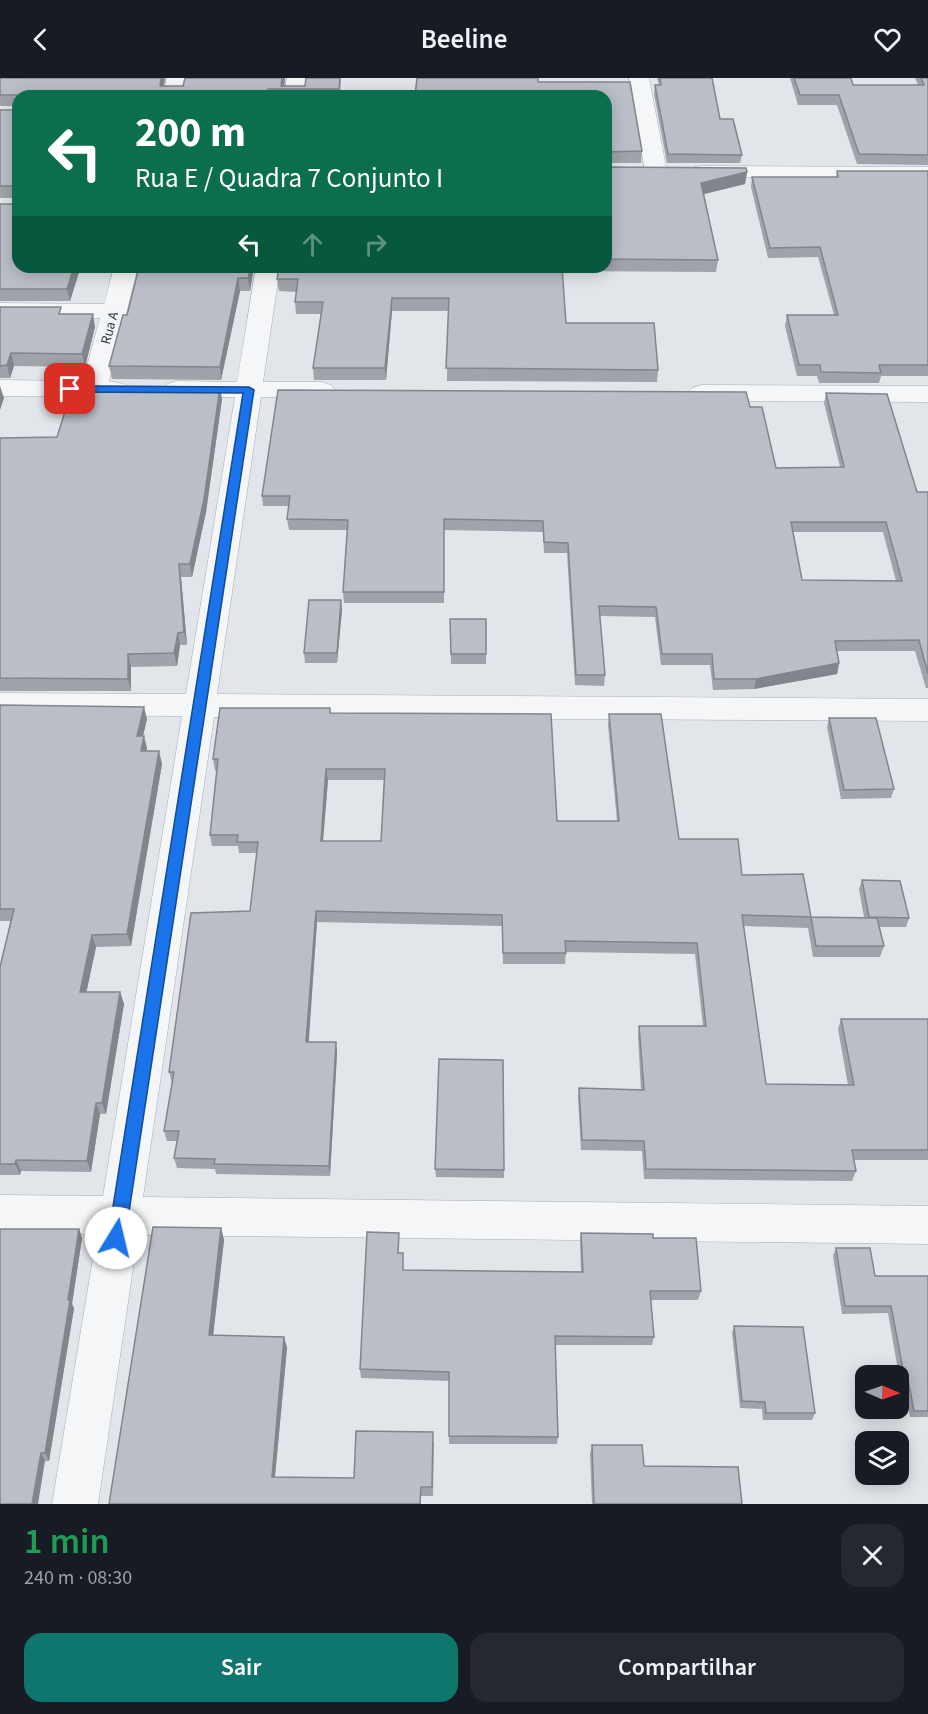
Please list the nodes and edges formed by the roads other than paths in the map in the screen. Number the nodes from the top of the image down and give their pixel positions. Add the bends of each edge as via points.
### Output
1 (639, 78) edge
2 (928, 174) edge
3 (124, 273) edge
4 (267, 273) edge
5 (0, 310) edge
6 (115, 311) junction
7 (0, 388) edge
8 (94, 389) junction
9 (249, 390) junction
10 (344, 390) edge
11 (678, 393) edge
12 (928, 394) edge
13 (0, 704) edge
14 (200, 705) junction
15 (928, 710) edge
16 (0, 1214) edge
17 (120, 1215) junction
18 (928, 1225) edge
19 (75, 1504) edge

1 - 2 street via 646,172
3 - 6 street, Rua A
4 - 9 street
5 - 6 street
6 - 8 street, Rua A
7 - 8 street
8 - 9 street
9 - 10 street
9 - 14 street
11 - 12 street
13 - 14 street
14 - 15 street
14 - 17 street
16 - 17 street
17 - 18 street
17 - 19 street

